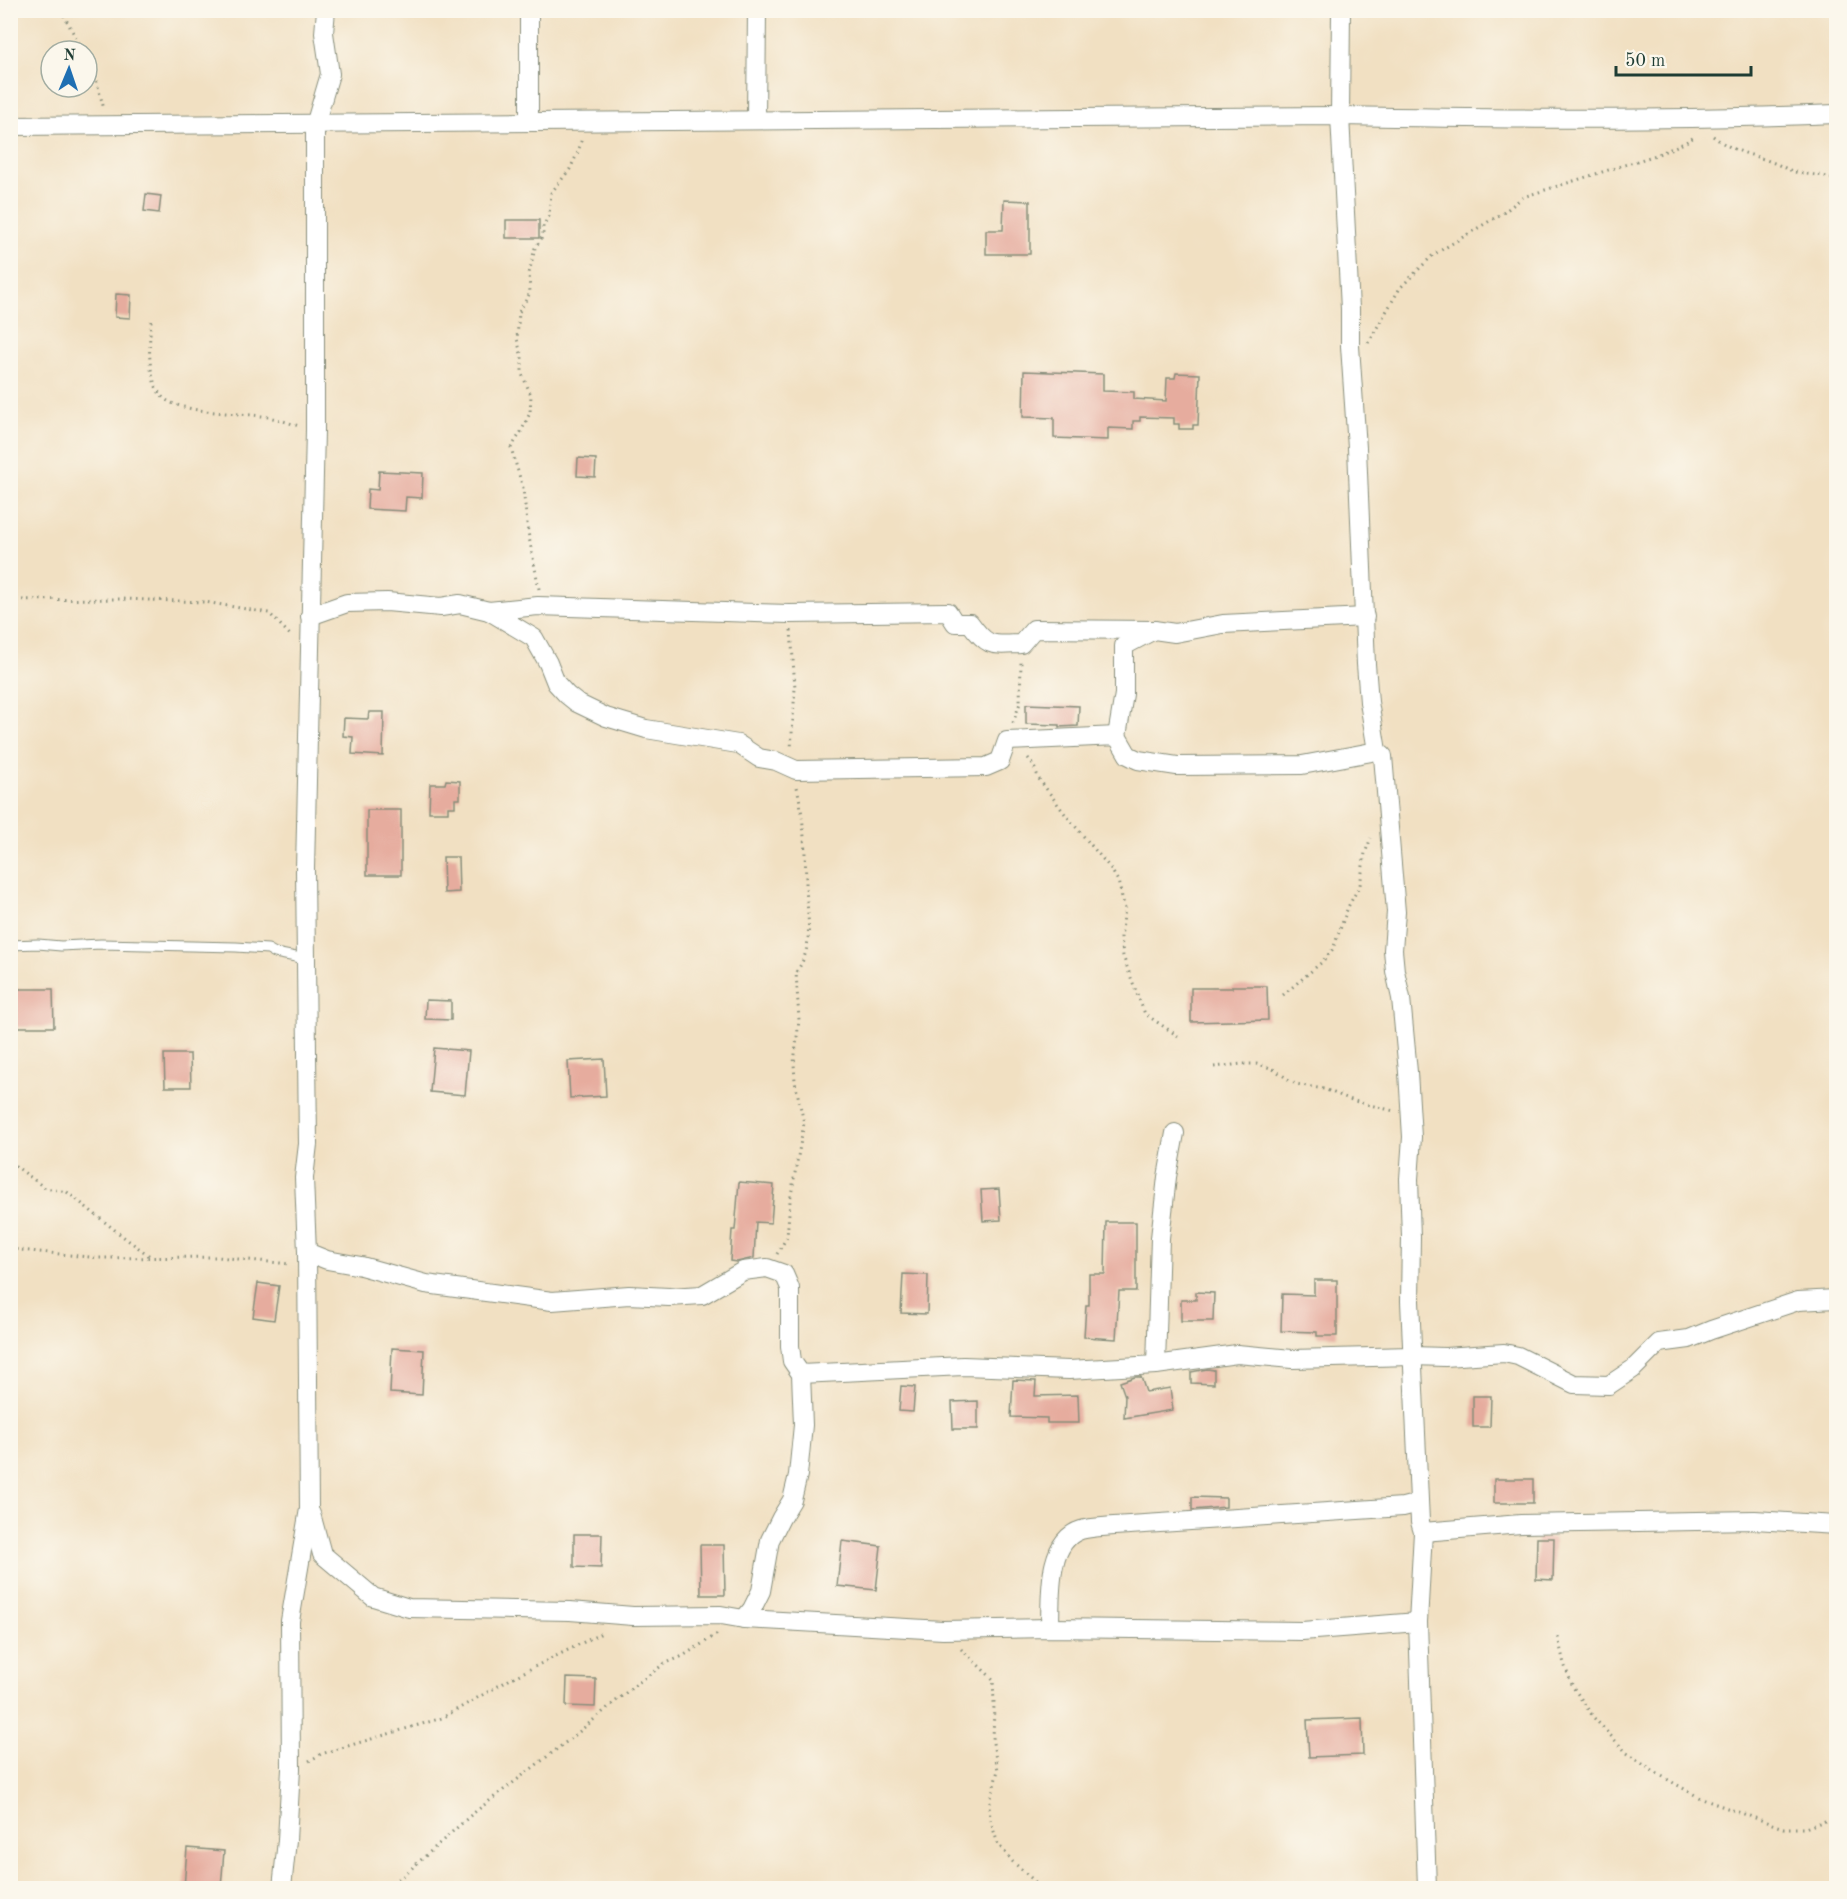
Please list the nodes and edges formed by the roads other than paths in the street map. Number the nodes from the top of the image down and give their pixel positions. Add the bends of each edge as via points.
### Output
1 (326, 10) edge
2 (529, 10) edge
3 (757, 10) edge
4 (1341, 10) edge
5 (1836, 114) edge
6 (1340, 116) junction
7 (756, 120) junction
8 (529, 122) junction
9 (315, 125) junction
10 (10, 126) edge
11 (489, 611) junction
12 (310, 616) junction
13 (1365, 617) junction
14 (1154, 630) junction
15 (1117, 736) junction
16 (1377, 751) junction
17 (10, 945) edge
18 (306, 959) junction
19 (1175, 1133) dead end
20 (306, 1259) junction
21 (1836, 1299) edge
22 (1412, 1356) junction
23 (1156, 1365) junction
24 (801, 1374) junction
25 (1419, 1503) junction
26 (309, 1509) junction
27 (1836, 1526) edge
28 (1423, 1532) junction
29 (744, 1619) junction
30 (1418, 1622) junction
31 (1050, 1628) junction
32 (282, 1888) edge
33 (1427, 1888) edge

1 - 9 street via 324,33 330,74
2 - 8 street
3 - 7 street
4 - 6 street
5 - 6 street via 1703,124
6 - 7 street
6 - 13 street
7 - 8 street
8 - 9 street
9 - 10 street
9 - 12 street via 315,430
11 - 12 street via 459,604 441,607 347,603
11 - 14 street via 538,606 789,614 948,612 955,623 970,623 980,637 995,645 1021,644 1034,629
11 - 15 street via 534,638 556,683 577,703 646,729 738,744 759,758 796,770 986,767 1000,760 1007,741
12 - 18 street
13 - 14 street via 1223,624 1175,633
13 - 16 street via 1369,702
14 - 15 street via 1124,646 1124,694
15 - 16 street via 1128,755 1138,760 1177,766 1302,765
16 - 22 street via 1383,756 1396,912 1393,950 1411,1115
17 - 18 lane via 236,947
18 - 20 street
19 - 23 street via 1160,1239
20 - 24 street via 361,1266 426,1284 552,1301 702,1295 743,1271 767,1268 784,1274 790,1288 790,1346 792,1361
20 - 26 street
21 - 22 street via 1798,1300 1689,1339 1659,1343 1633,1369 1609,1385 1575,1384 1504,1353
22 - 23 street via 1292,1359 1237,1354
22 - 25 street
23 - 24 street via 1069,1370 963,1366
24 - 29 street via 803,1425 798,1475 792,1500 770,1540 761,1591
25 - 28 street
25 - 31 street via 1081,1530 1065,1540 1057,1552
26 - 29 street via 322,1554 373,1597 409,1608 721,1615
26 - 32 street via 290,1621 291,1769
27 - 28 street via 1743,1520 1521,1524
28 - 30 street
29 - 31 street via 943,1630
30 - 31 street via 1302,1631
30 - 33 street

